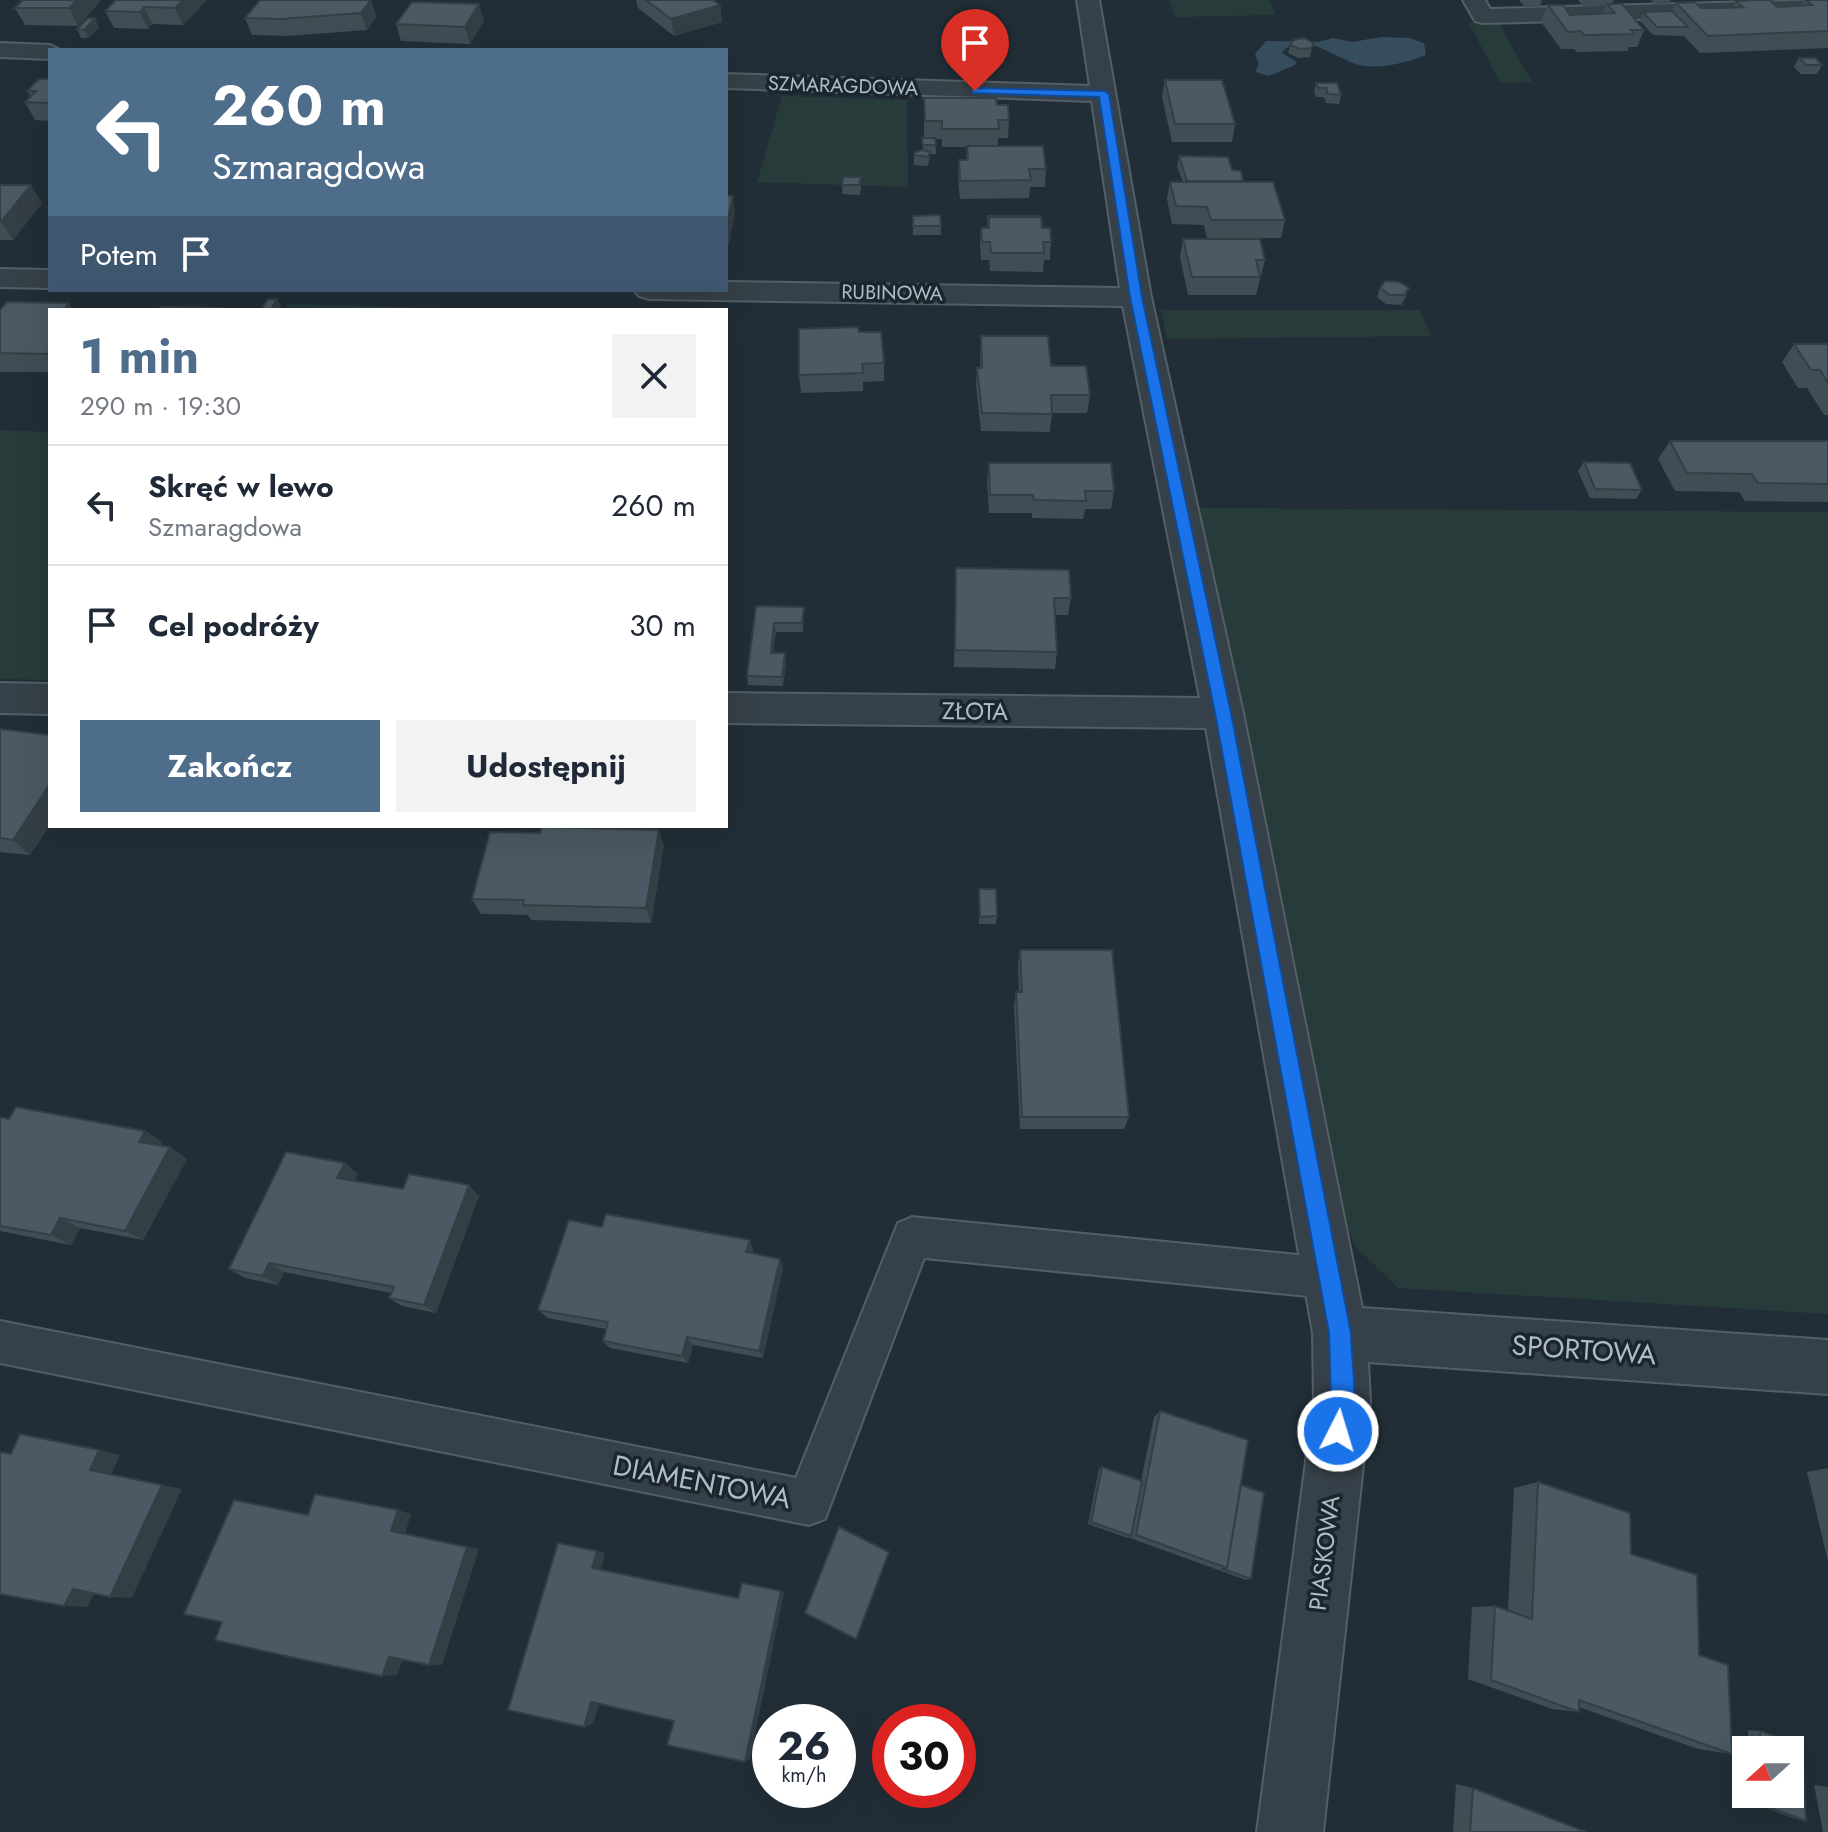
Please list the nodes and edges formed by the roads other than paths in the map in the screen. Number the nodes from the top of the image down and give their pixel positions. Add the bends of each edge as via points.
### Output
1 (1088, 0) edge
2 (1756, 4) edge
3 (1828, 7) edge
4 (1479, 8) edge
5 (0, 50) edge
6 (48, 52) edge
7 (728, 81) edge
8 (1104, 94) junction
9 (0, 278) edge
10 (48, 279) edge
11 (728, 291) edge
12 (1136, 297) junction
13 (0, 698) edge
14 (48, 699) edge
15 (728, 708) edge
16 (1223, 713) junction
17 (1329, 1278) junction
18 (1340, 1333) junction
19 (0, 1342) edge
20 (1828, 1367) edge
21 (1290, 1832) edge

1 - 8 street, PIASKOWA
2 - 3 street
2 - 4 street
5 - 6 street
7 - 8 street, SZMARAGDOWA
8 - 12 street, PIASKOWA
9 - 10 street
11 - 12 street, RUBINOWA
12 - 16 street, PIASKOWA
13 - 14 street
15 - 16 street, ZŁOTA
16 - 17 street, PIASKOWA
17 - 18 street, PIASKOWA
17 - 19 lane, DIAMENTOWA via 912,1237 809,1503
18 - 20 street, SPORTOWA
18 - 21 street, PIASKOWA via 1342,1401

